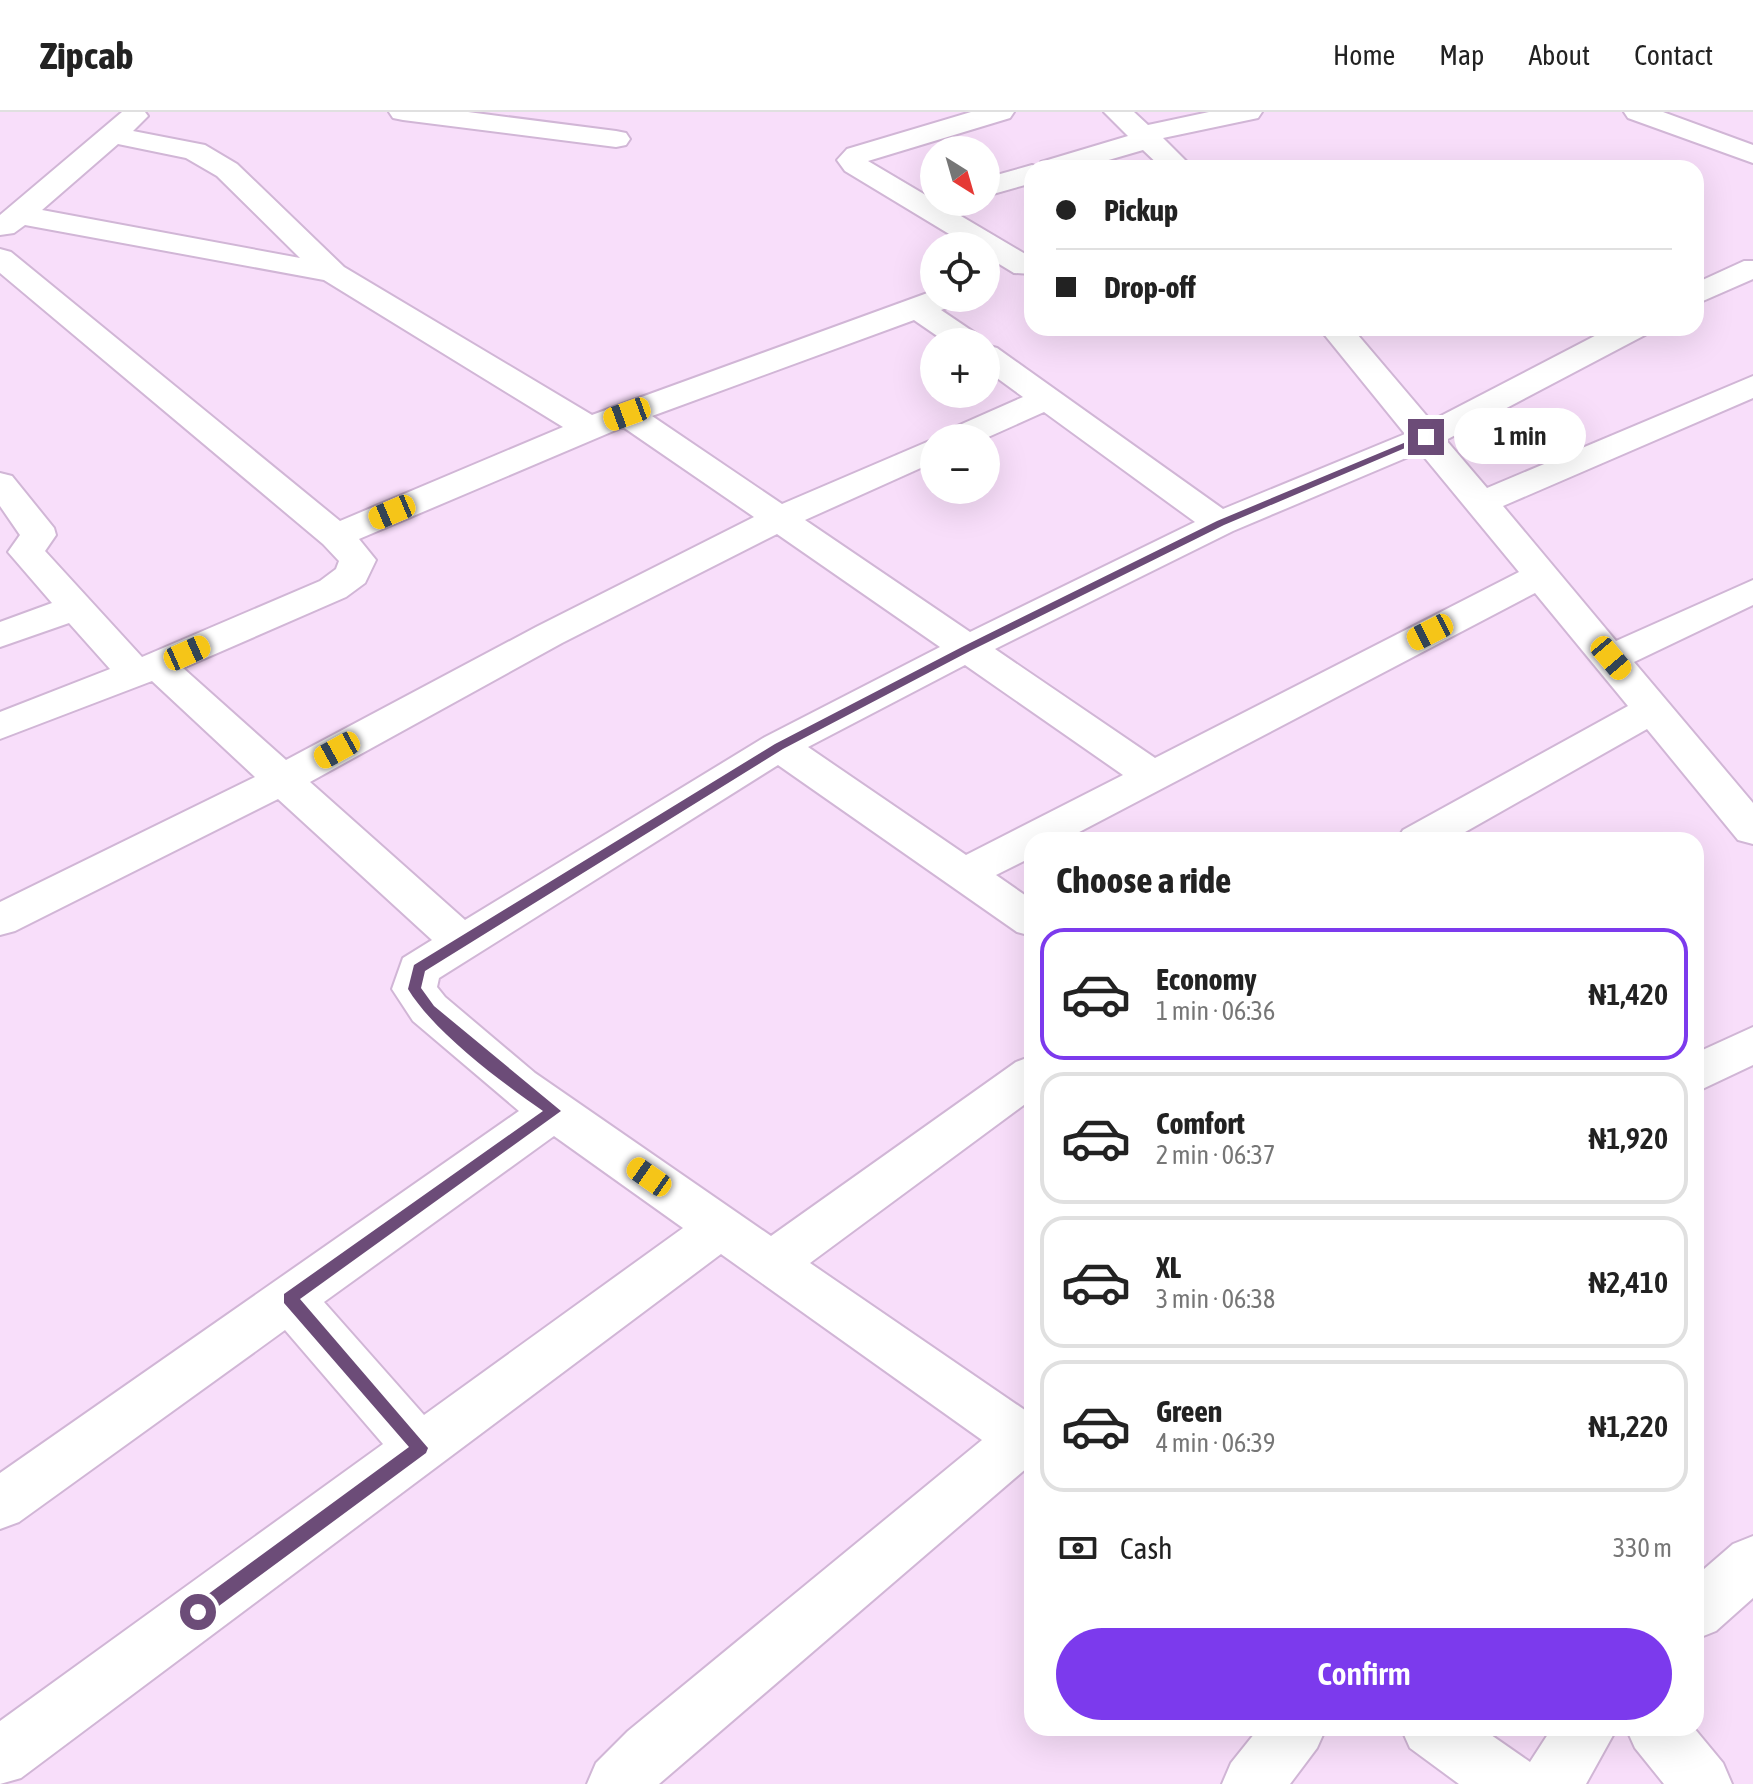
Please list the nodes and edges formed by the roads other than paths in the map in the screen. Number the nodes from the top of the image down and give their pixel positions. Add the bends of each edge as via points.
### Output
1 (138, 112) edge
2 (403, 112) edge
3 (1000, 112) edge
4 (1118, 112) edge
5 (1248, 112) edge
6 (1659, 115) edge
7 (112, 135) junction
8 (920, 136) edge
9 (920, 136) edge
10 (1147, 137) junction
11 (616, 139) dead end
12 (1747, 148) edge
13 (1076, 160) edge
14 (1171, 160) edge
15 (1709, 162) dead end
16 (1024, 176) edge
17 (1000, 183) edge
18 (920, 199) edge
19 (947, 216) edge
20 (10, 222) edge
21 (0, 258) edge
22 (1024, 268) edge
23 (1753, 270) edge
24 (1024, 271) edge
25 (333, 273) junction
26 (1000, 278) edge
27 (1704, 291) edge
28 (920, 307) edge
29 (939, 312) edge
30 (954, 328) edge
31 (1342, 336) edge
32 (1619, 336) edge
33 (1000, 365) edge
34 (1753, 386) edge
35 (1048, 398) junction
36 (627, 414) junction
37 (990, 424) edge
38 (589, 428) junction
39 (1426, 437) junction
40 (920, 455) edge
41 (0, 483) edge
42 (1481, 503) junction
43 (782, 517) junction
44 (1220, 523) junction
45 (336, 536) junction
46 (1541, 575) junction
47 (1753, 591) edge
48 (75, 608) junction
49 (0, 635) edge
50 (966, 649) junction
51 (1611, 658) junction
52 (147, 670) junction
53 (1653, 709) junction
54 (0, 726) edge
55 (779, 746) junction
56 (1153, 776) junction
57 (284, 779) junction
58 (1753, 830) edge
59 (1045, 832) edge
60 (1432, 832) edge
61 (1024, 843) edge
62 (964, 874) junction
63 (1024, 915) edge
64 (0, 920) edge
65 (461, 942) junction
66 (1753, 1044) edge
67 (1704, 1070) edge
68 (1024, 1080) edge
69 (554, 1111) junction
70 (721, 1227) junction
71 (772, 1263) junction
72 (289, 1298) junction
73 (1024, 1440) edge
74 (1024, 1444) edge
75 (420, 1448) junction
76 (0, 1504) edge
77 (1753, 1562) edge
78 (1704, 1605) edge
79 (1290, 1736) edge
80 (1442, 1736) edge
81 (1582, 1736) edge
82 (1663, 1736) edge
83 (0, 1757) edge
84 (617, 1784) edge
85 (1252, 1784) edge
86 (1510, 1784) edge
87 (1551, 1784) edge
88 (1702, 1784) edge

1 - 7 street
2 - 11 street
3 - 9 street
4 - 10 street
5 - 10 street
6 - 12 street
7 - 20 street
7 - 25 street via 195,151 227,170
8 - 18 street via 851,160
10 - 13 street
10 - 14 street
12 - 15 street
16 - 17 street
19 - 22 street
20 - 25 street
21 - 45 street
23 - 27 street
24 - 26 street
25 - 38 street
28 - 36 street
29 - 30 street
31 - 39 street
32 - 39 street
33 - 35 street
34 - 42 street
35 - 37 street
35 - 44 street
36 - 38 street
36 - 43 street
38 - 45 street
39 - 42 street
39 - 44 street
40 - 43 street
41 - 48 street via 36,528 38,535 26,552
42 - 46 street
43 - 50 street
43 - 57 street via 549,635
44 - 50 street
45 - 52 street via 358,560 352,575 333,589
46 - 51 street
46 - 56 street
47 - 51 street
48 - 49 street
48 - 52 street
50 - 55 street
50 - 56 street
51 - 53 street
52 - 54 street
52 - 57 street
53 - 58 street
53 - 60 street
55 - 62 street
55 - 65 street
56 - 59 street
57 - 64 street
57 - 65 street
61 - 62 street
62 - 63 street
65 - 69 street via 419,969 414,989 440,1019
66 - 67 street
68 - 71 street
69 - 70 street
69 - 72 street
70 - 71 street
70 - 75 street
71 - 73 street
72 - 75 street
72 - 76 street
74 - 84 street via 649,1752
75 - 83 street
77 - 78 street
79 - 85 street
80 - 86 street
81 - 87 street
82 - 88 street

